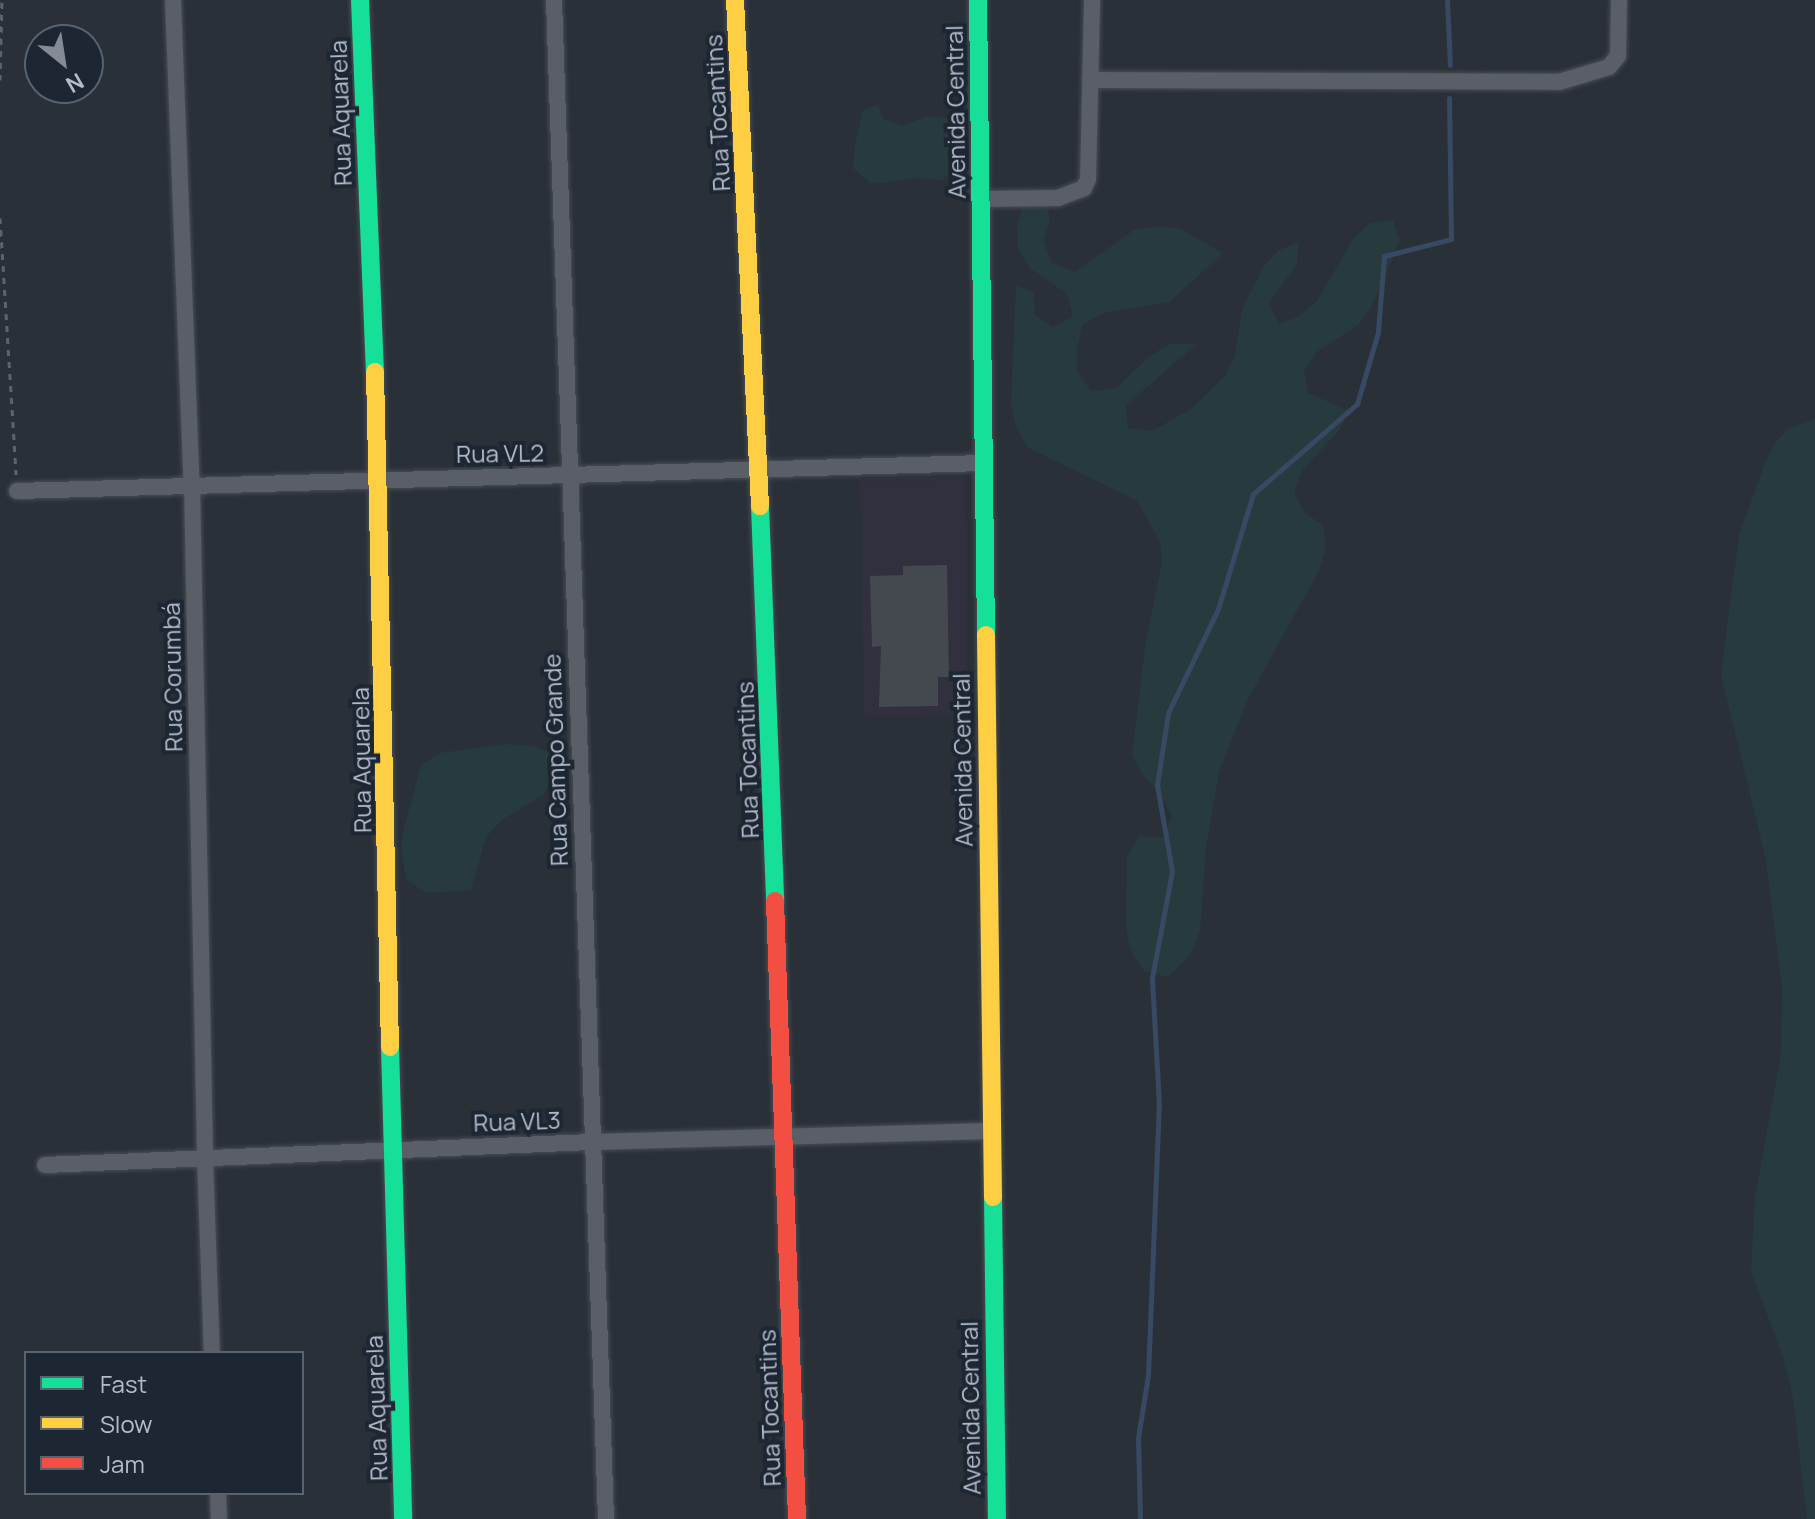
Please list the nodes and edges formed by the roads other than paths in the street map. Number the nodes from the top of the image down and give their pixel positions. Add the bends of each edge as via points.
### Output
1 (173, 0) edge
2 (360, 0) edge
3 (554, 0) edge
4 (735, 0) edge
5 (978, 0) edge
6 (1092, 0) edge
7 (1619, 0) edge
8 (1090, 80) junction
9 (980, 199) junction
10 (983, 463) junction
11 (759, 468) junction
12 (568, 475) junction
13 (379, 480) junction
14 (192, 484) junction
15 (17, 491) road end
16 (990, 1131) junction
17 (785, 1136) junction
18 (592, 1142) junction
19 (392, 1150) junction
20 (205, 1157) junction
21 (45, 1165) dead end
22 (212, 1351) edge
23 (218, 1495) edge
24 (219, 1519) edge
25 (403, 1519) edge
26 (606, 1519) edge
27 (797, 1519) edge
28 (997, 1519) edge

1 - 14 street, Rua Corumbá
2 - 13 street, Rua Aquarela
3 - 12 street, Rua Campo Grande
4 - 11 street, Rua Tocantins
5 - 9 street, Avenida Central
6 - 8 street
7 - 8 street via 1618,56 1594,74 1559,82
8 - 9 street via 1084,188 1058,198
9 - 10 street, Avenida Central
10 - 11 street, Rua VL2
10 - 16 street, Avenida Central
11 - 12 street, Rua VL2
11 - 17 street, Rua Tocantins
12 - 13 street, Rua VL2
12 - 18 street, Rua Campo Grande
13 - 14 street, Rua VL2
13 - 19 street, Rua Aquarela
14 - 15 street, Rua VL2
14 - 20 street, Rua Corumbá
16 - 17 street, Rua VL3
16 - 28 street, Avenida Central
17 - 18 street, Rua VL3
17 - 27 street, Rua Tocantins
18 - 19 street, Rua VL3
18 - 26 street, Rua Campo Grande
19 - 20 street, Rua VL3
19 - 25 street, Rua Aquarela
20 - 21 street, Rua VL3
20 - 22 street, Rua Corumbá
23 - 24 street

